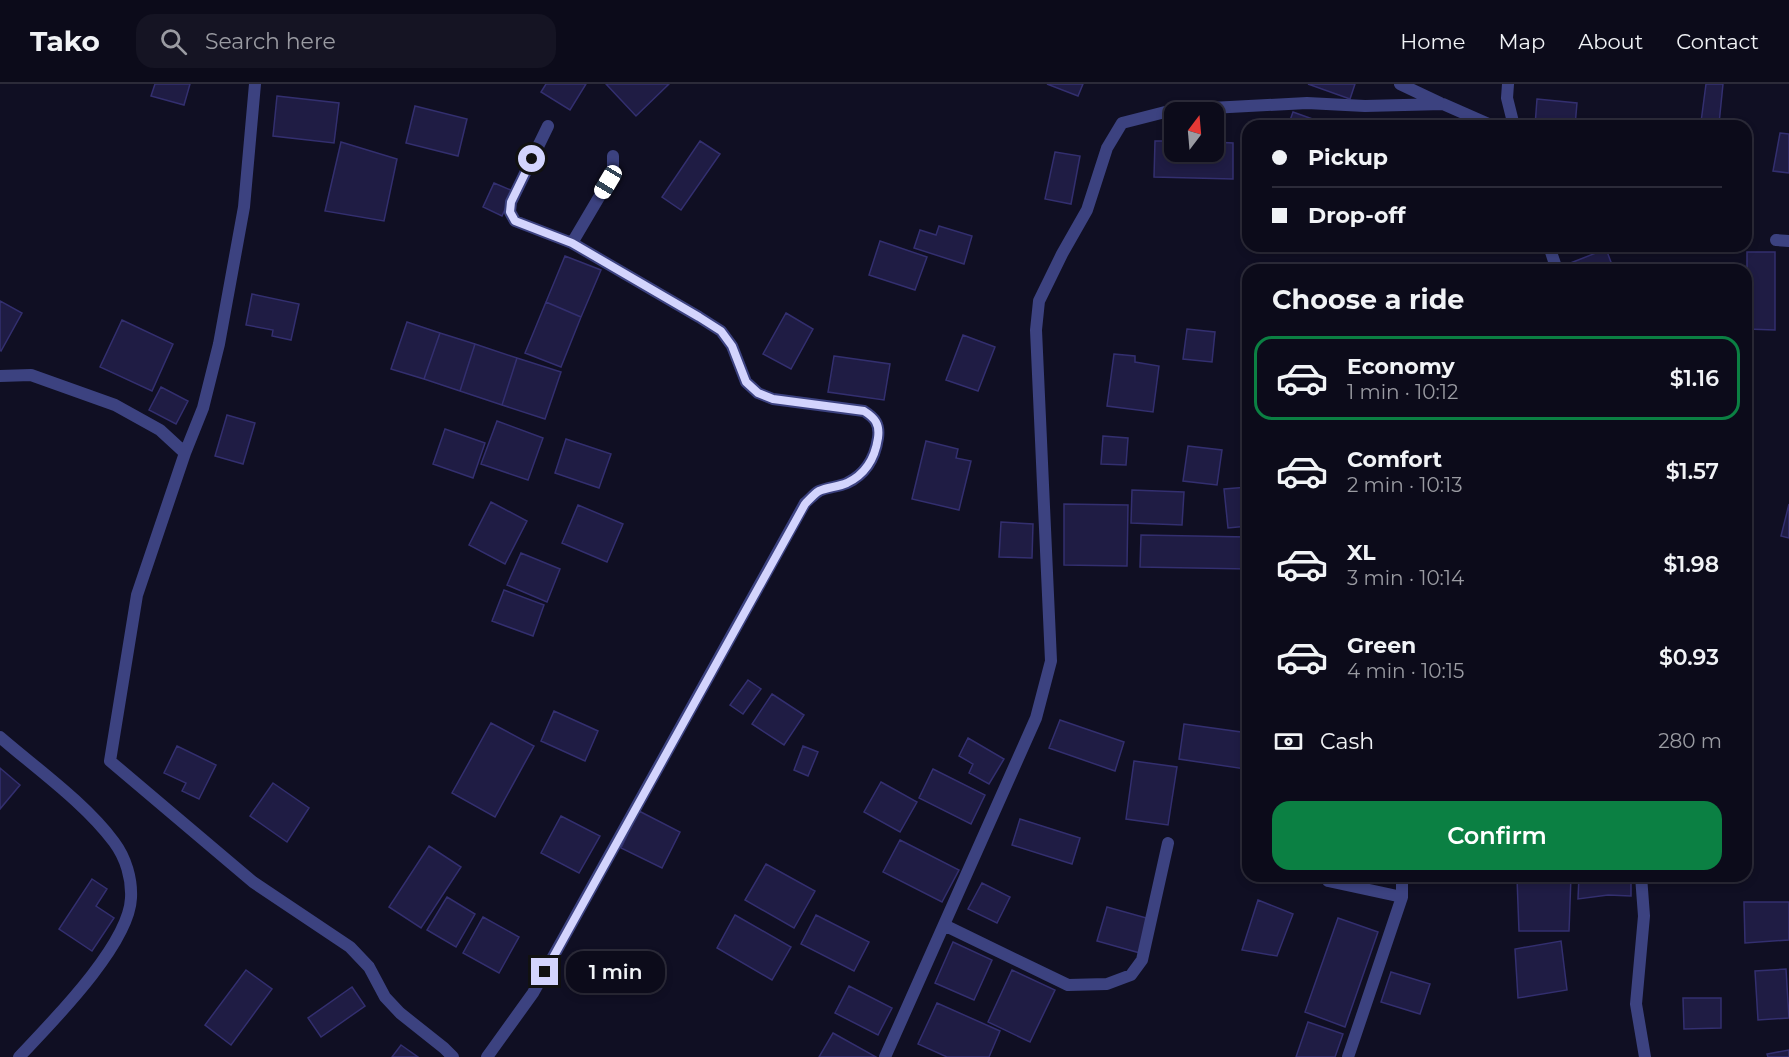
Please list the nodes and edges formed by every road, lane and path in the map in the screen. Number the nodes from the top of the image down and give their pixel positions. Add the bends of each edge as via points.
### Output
1 (255, 84) edge
2 (1400, 84) edge
3 (1508, 84) edge
4 (1443, 104) junction
5 (1479, 120) edge
6 (1512, 120) edge
7 (548, 126) dead end
8 (613, 156) dead end
9 (572, 243) junction
10 (0, 376) edge
11 (185, 453) junction
12 (0, 737) edge
13 (1168, 843) dead end
14 (1333, 882) edge
15 (1402, 882) edge
16 (1641, 882) edge
17 (1402, 897) junction
18 (944, 926) junction
19 (19, 1057) edge
20 (453, 1057) edge
21 (487, 1057) edge
22 (885, 1057) edge
23 (1348, 1057) edge
24 (1645, 1057) edge

1 - 11 street via 244,207 219,344
2 - 4 street
3 - 6 street
4 - 5 street
4 - 18 street via 1307,103 1173,110 1122,123 1117,131 1107,148 1087,210 1038,301 1036,330 1052,661 1035,718
7 - 9 street via 515,192 510,212 515,221
8 - 9 street via 608,182
9 - 21 street via 721,331 732,346 746,382 758,393 773,399 864,411 875,418 879,429 876,448 863,473 847,483 819,491 805,504 533,993
10 - 11 street via 31,375 115,405 160,430
11 - 20 street via 137,595 110,760 253,882 350,947 369,967 392,1005
12 - 19 street via 85,810 115,843 128,869 131,899 123,926 101,963
13 - 18 street via 1142,960 1131,975 1107,984 1068,985
14 - 17 street
15 - 17 street
16 - 24 street via 1644,916 1636,1004
17 - 23 street
18 - 22 street

